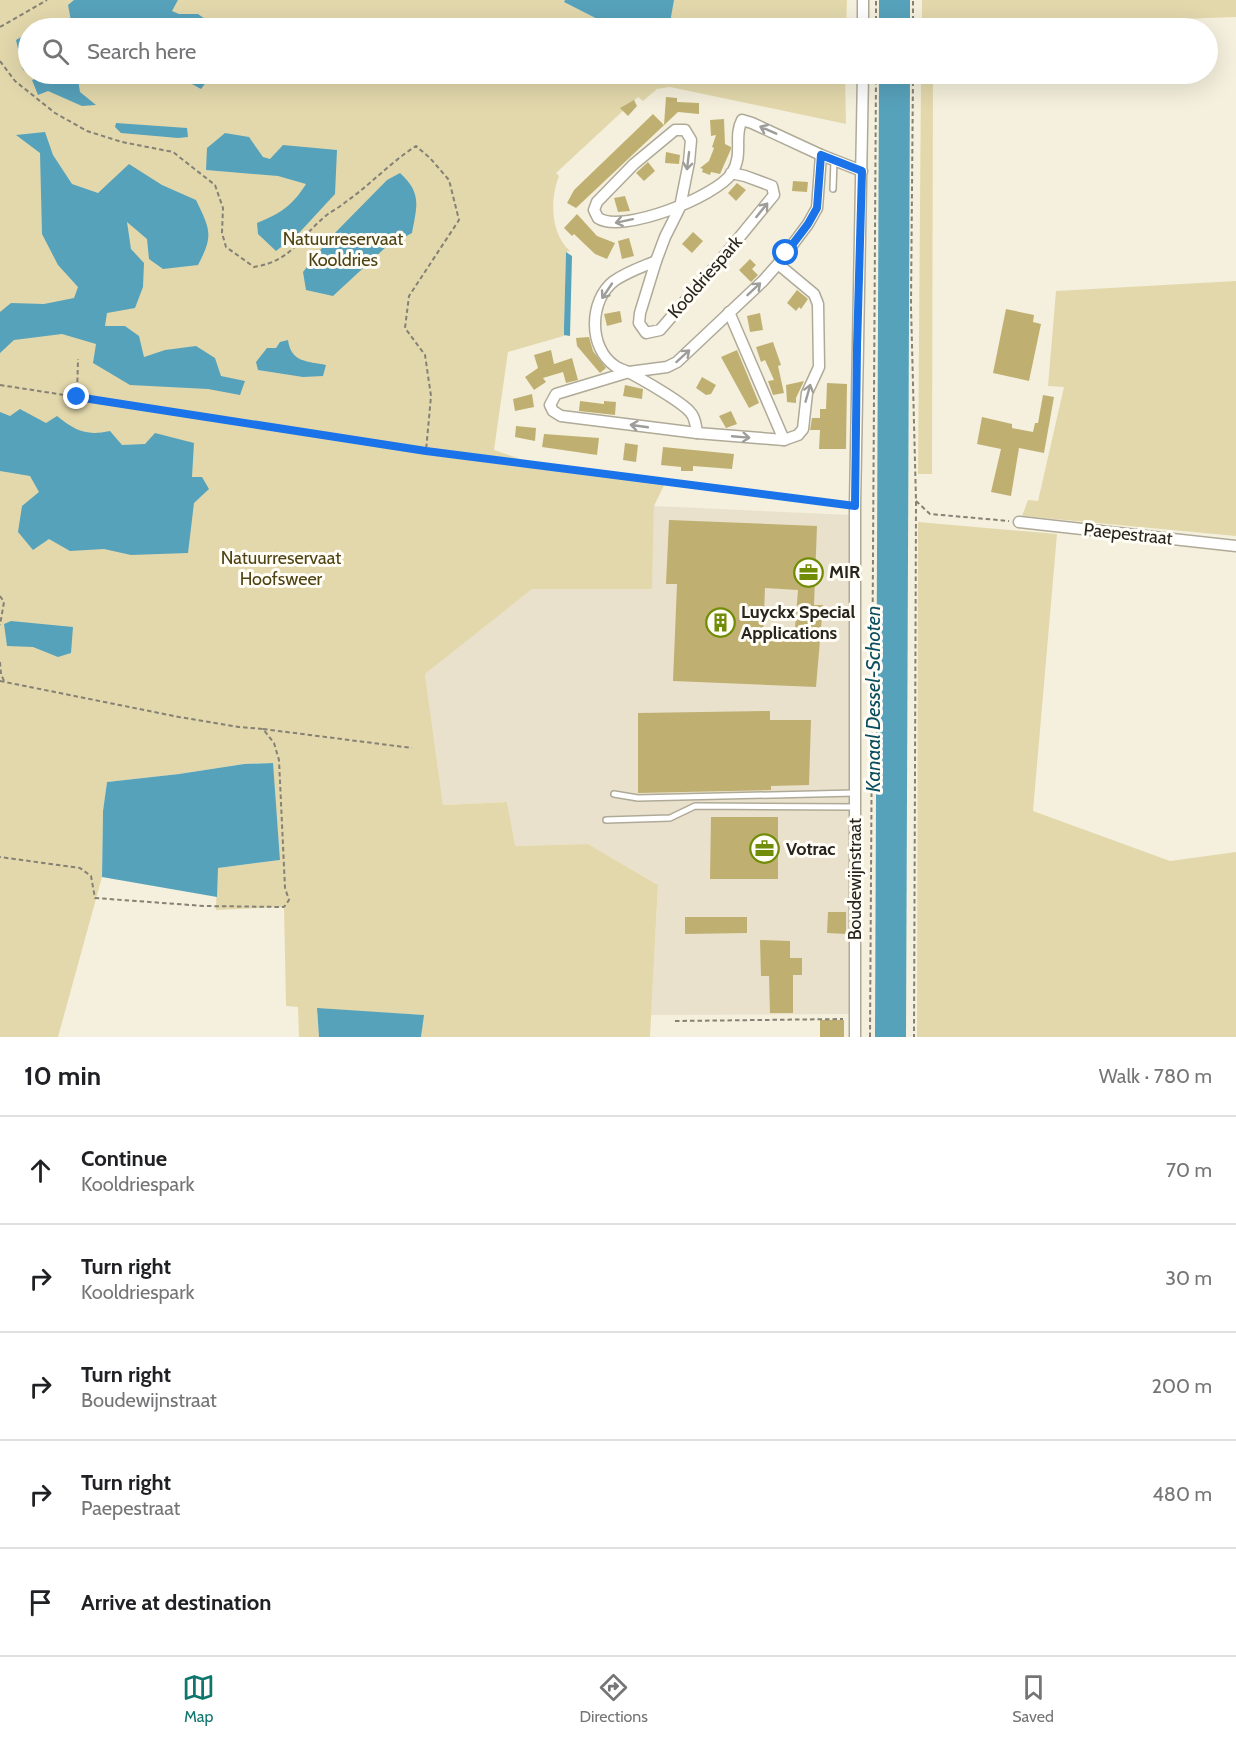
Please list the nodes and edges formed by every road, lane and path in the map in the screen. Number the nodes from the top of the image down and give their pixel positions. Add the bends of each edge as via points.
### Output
1 (47, 0) edge
2 (863, 0) edge
3 (876, 0) edge
4 (914, 0) edge
5 (863, 18) edge
6 (876, 18) edge
7 (913, 18) edge
8 (0, 27) edge
9 (0, 61) edge
10 (18, 83) edge
11 (19, 84) edge
12 (863, 84) edge
13 (876, 84) edge
14 (913, 84) edge
15 (821, 155) junction
16 (834, 160) junction
17 (862, 171) junction
18 (732, 173) junction
19 (832, 189) dead end
20 (680, 207) junction
21 (656, 261) junction
22 (778, 264) junction
23 (729, 312) junction
24 (78, 359) dead end
25 (629, 372) junction
26 (0, 385) edge
27 (77, 397) junction
28 (698, 433) junction
29 (784, 440) junction
30 (426, 451) junction
31 (916, 501) junction
32 (855, 506) junction
33 (1019, 522) joint
34 (1236, 546) edge
35 (0, 596) edge
36 (0, 625) edge
37 (0, 662) edge
38 (2, 681) edge
39 (263, 729) junction
40 (412, 748) dead end
41 (855, 793) junction
42 (614, 794) dead end
43 (855, 807) junction
44 (606, 820) dead end
45 (0, 857) edge
46 (855, 1019) junction
47 (675, 1021) dead end
48 (855, 1037) edge
49 (870, 1037) edge
50 (914, 1037) edge

1 - 8 path
2 - 5 street
3 - 6 path
4 - 7 path
9 - 10 path
11 - 30 path via 87,131 173,152 215,185 223,208 226,246 254,267 270,264 291,251 327,215 416,146 430,158 449,180 459,220 409,296 405,328 425,355 431,396
12 - 17 street, Boudewijnstraat
13 - 49 path
14 - 31 path via 911,306
15 - 16 street
15 -> 18 street via 742,120 737,129 740,150
15 - 22 street via 817,208
16 - 17 street
16 - 19 lane
17 - 32 street, Boudewijnstraat
18 - 20 street, Kooldriespark via 712,191
21 -> 18 street, Kooldriespark via 640,313 639,323 646,333 660,330 774,195 772,186
20 -> 20 street, Kooldriespark via 611,224 598,218 594,210 597,201 627,172 675,130 685,130 691,140
20 - 21 street, Kooldriespark
21 -> 25 street via 613,282 595,315 595,334 601,351 615,366
23 -> 22 street
29 -> 22 street via 803,429 807,393 819,367 818,304 814,294
25 -> 23 street via 677,362
23 - 29 street
24 - 27 path
25 - 28 street via 682,404 692,413
28 -> 25 street via 561,416 550,405 556,394
26 - 27 path
27 - 30 path
28 -> 29 street
30 - 32 path
31 - 33 path via 930,514
31 - 50 path
32 - 41 street, Boudewijnstraat
33 - 34 street, Paepestraat
35 - 36 path via 4,602
37 - 38 path
38 - 39 path via 179,717
39 - 40 path
39 - 45 path via 274,743 279,760 285,888 289,900 284,907 95,898 91,876 80,868
41 - 42 lane via 638,798
41 - 43 street, Boudewijnstraat
43 - 44 lane via 694,806 670,818
43 - 46 street, Boudewijnstraat
46 - 47 path
46 - 48 street, Boudewijnstraat

